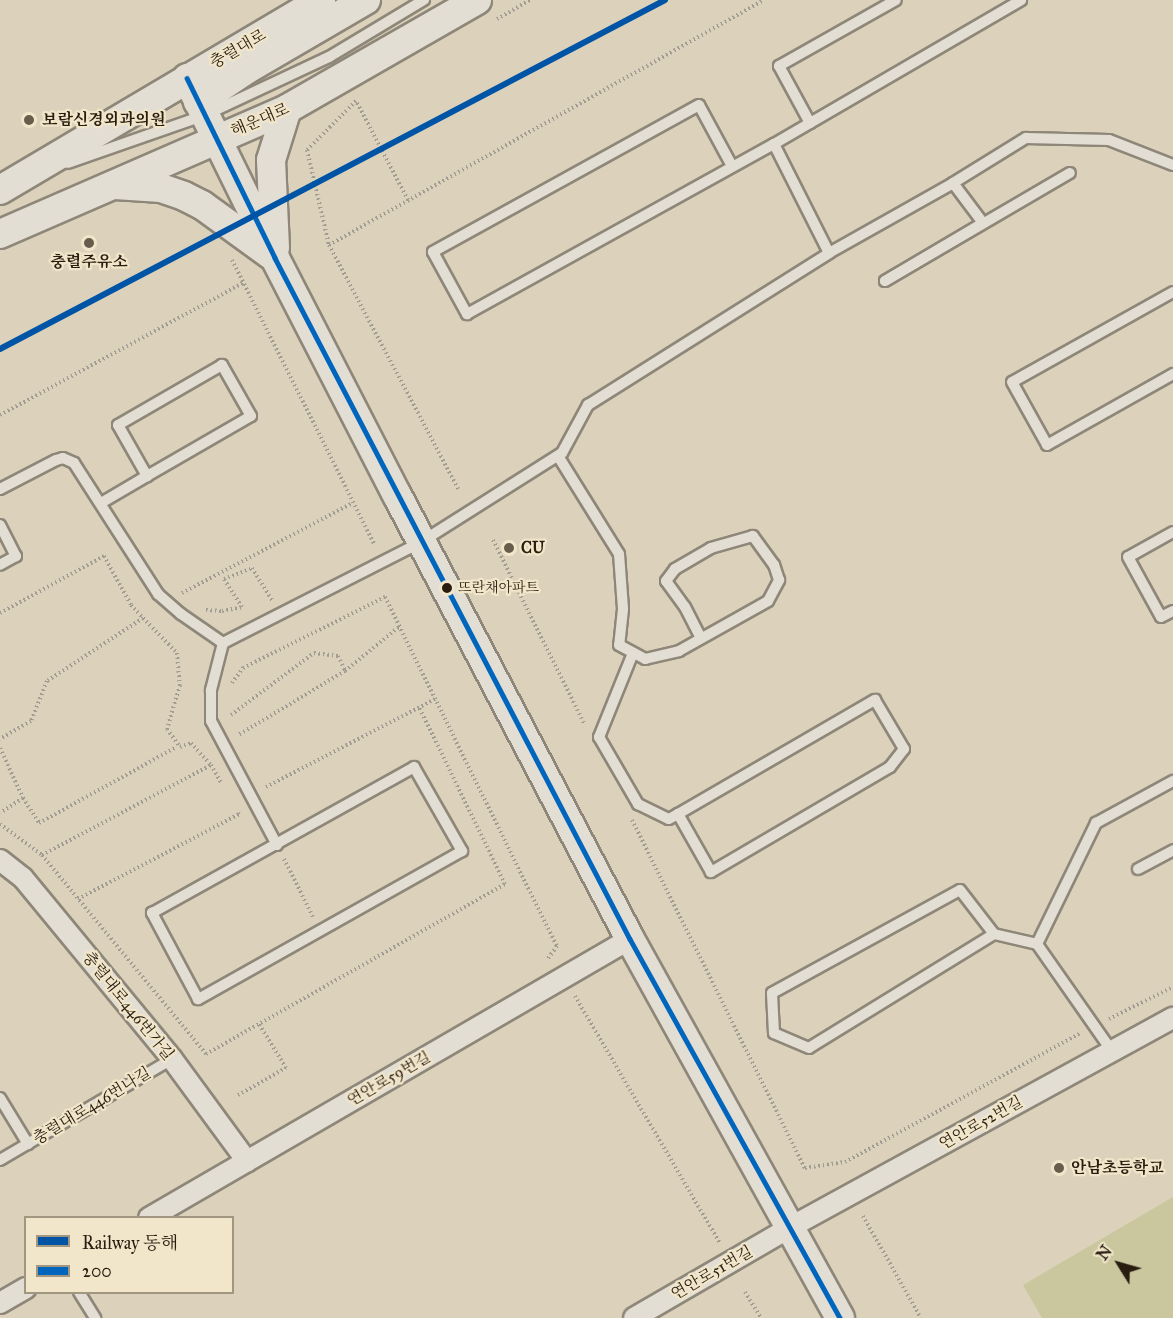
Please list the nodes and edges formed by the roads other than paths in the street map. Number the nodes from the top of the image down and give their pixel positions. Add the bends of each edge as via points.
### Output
1 (321, 0) edge
2 (366, 0) edge
3 (424, 0) edge
4 (477, 0) edge
5 (896, 0) edge
6 (1022, 0) edge
7 (202, 108) junction
8 (287, 109) junction
9 (810, 123) junction
10 (774, 144) junction
11 (1173, 165) edge
12 (732, 166) junction
13 (1070, 173) dead end
14 (953, 183) junction
15 (11, 185) edge
16 (112, 185) junction
17 (0, 234) edge
18 (829, 253) junction
19 (275, 258) junction
20 (1173, 292) edge
21 (1173, 374) edge
22 (558, 456) junction
23 (147, 476) junction
24 (0, 489) edge
25 (101, 503) junction
26 (0, 525) edge
27 (1173, 532) edge
28 (421, 542) junction
29 (0, 565) edge
30 (1173, 611) edge
31 (700, 637) junction
32 (224, 642) junction
33 (633, 653) junction
34 (1173, 781) edge
35 (678, 814) junction
36 (277, 845) junction
37 (1173, 850) edge
38 (0, 860) edge
39 (1138, 869) dead end
40 (994, 934) junction
41 (630, 939) junction
42 (1037, 944) junction
43 (1173, 1018) edge
44 (1112, 1052) junction
45 (172, 1059) junction
46 (0, 1098) edge
47 (28, 1144) junction
48 (0, 1160) edge
49 (247, 1161) junction
50 (151, 1216) edge
51 (789, 1228) junction
52 (24, 1289) edge
53 (80, 1294) edge
54 (0, 1303) edge
55 (94, 1318) edge
56 (634, 1318) edge
57 (840, 1318) edge

1 - 7 main road, 충렬대로
2 - 7 main road via 246,70
3 - 7 lane via 329,57
4 - 8 main road, 해운대로
5 - 9 lane via 779,66
6 - 9 lane
7 - 8 main road, 해운대로
7 - 15 main road, 충렬대로
7 - 15 lane
7 - 16 main road, 해운대로
7 - 19 main road
8 - 19 main road via 271,160
9 - 10 lane
10 - 12 lane
10 - 18 lane
11 - 14 lane via 1109,140 1026,138
12 - 12 lane via 467,314 433,252 699,105
13 - 14 lane via 885,281 983,223
14 - 18 lane
16 - 17 main road, 해운대로
16 - 19 main road via 161,188 184,196
18 - 22 lane via 588,405
19 - 28 main road
20 - 21 lane via 1012,382 1047,445
22 - 28 lane
22 - 33 lane via 619,554 623,609 619,645
23 - 23 lane via 251,416 222,364 118,425
23 - 25 lane
24 - 25 lane via 46,463 63,458 78,467
25 - 32 lane via 158,594
26 - 29 lane via 16,556
27 - 30 lane via 1128,557 1161,617
28 - 32 lane
28 - 41 main road
31 - 31 lane via 768,601 779,580 774,565 753,536 711,549 675,569 666,581
31 - 33 lane via 679,651 645,659
32 - 36 lane via 211,690 211,721
33 - 35 lane via 599,737 638,804 669,819
34 - 42 lane via 1096,823
35 - 35 lane via 875,700 904,749 890,767 711,872
36 - 36 lane via 414,767 462,851 198,999 152,913
37 - 39 lane
38 - 45 street, 충렬대로446번가길 via 23,878
40 - 40 lane via 809,1048 774,1033 772,993 960,891
40 - 42 lane
41 - 49 street, 연안로59번길
41 - 51 main road
42 - 44 lane
43 - 44 street, 연안로52번길
44 - 51 street, 연안로52번길
45 - 47 lane, 충렬대로446번나길
45 - 49 street, 충렬대로446번가길
46 - 47 lane, 충렬대로446번나길
47 - 48 lane
49 - 50 street, 연안로59번길
51 - 56 street, 연안로51번길
51 - 57 main road
52 - 54 street
53 - 55 lane

